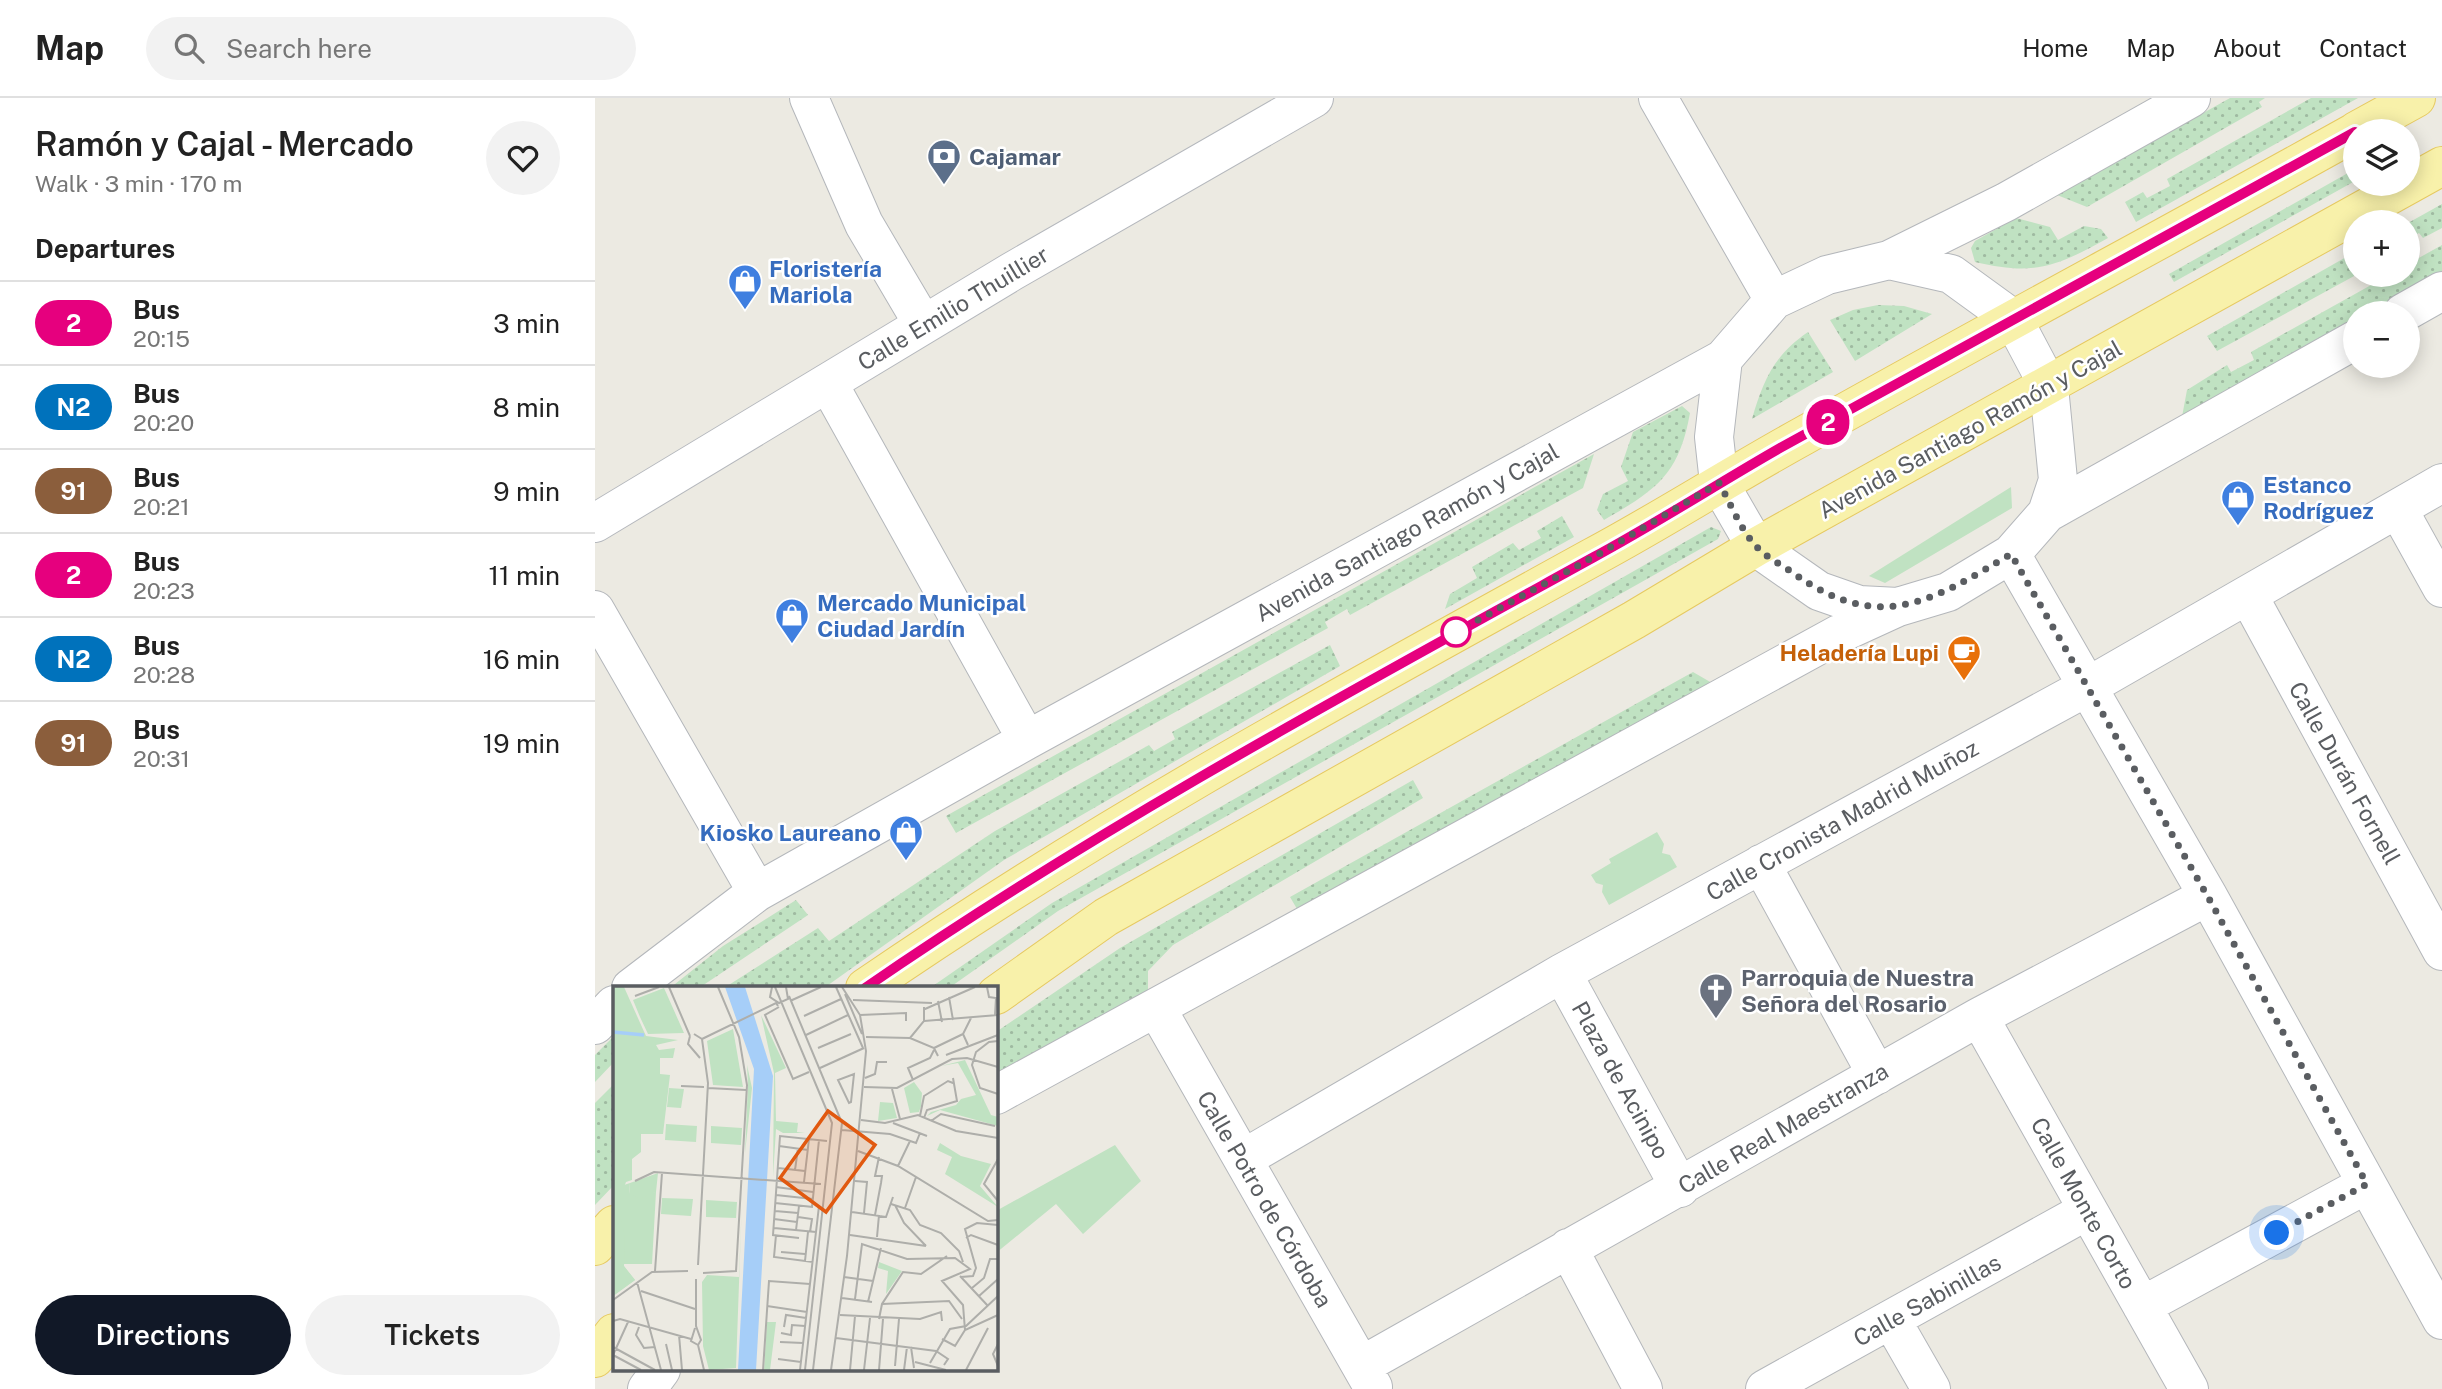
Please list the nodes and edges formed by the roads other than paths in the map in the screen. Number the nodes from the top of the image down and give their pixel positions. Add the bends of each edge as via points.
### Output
1 (809, 98) edge
2 (1314, 98) edge
3 (1658, 98) edge
4 (2190, 98) edge
5 (2416, 98) edge
6 (2379, 119) edge
7 (2343, 139) edge
8 (2442, 166) edge
9 (1889, 260) junction
10 (2442, 291) edge
11 (1774, 300) junction
12 (2420, 303) edge
13 (2013, 319) junction
14 (923, 324) junction
15 (2343, 347) edge
16 (1723, 359) junction
17 (828, 383) junction
18 (2049, 387) junction
19 (1719, 483) junction
20 (2442, 483) edge
21 (2398, 509) junction
22 (2047, 513) junction
23 (595, 523) edge
24 (1756, 547) junction
25 (2011, 554) junction
26 (2442, 588) edge
27 (2248, 595) junction
28 (1898, 607) junction
29 (595, 610) edge
30 (2087, 687) junction
31 (1027, 740) junction
32 (1761, 864) junction
33 (757, 892) junction
34 (2208, 897) junction
35 (2442, 951) edge
36 (1562, 973) junction
37 (634, 986) edge
38 (868, 986) edge
39 (997, 994) edge
40 (613, 1006) edge
41 (1157, 1009) junction
42 (1979, 1017) junction
43 (595, 1025) edge
44 (1877, 1075) junction
45 (997, 1094) edge
46 (1243, 1159) junction
47 (2367, 1184) junction
48 (1680, 1188) junction
49 (2088, 1210) junction
50 (613, 1226) edge
51 (595, 1246) edge
52 (1568, 1248) junction
53 (2142, 1306) junction
54 (2442, 1320) edge
55 (1892, 1321) junction
56 (613, 1334) edge
57 (595, 1358) edge
58 (660, 1372) edge
59 (1368, 1377) edge
60 (647, 1389) edge
61 (1643, 1389) edge
62 (1765, 1389) edge
63 (1931, 1389) edge
64 (2189, 1389) edge

1 - 14 street via 864,224
2 - 14 street, Calle Emilio Thuillier
3 - 11 street
4 - 9 street, Avenida Santiago Ramón y Cajal via 2006,202
5 - 6 main road
7 - 13 main road
8 - 18 main road, Avenida Santiago Ramón y Cajal
9 - 11 street, Avenida Santiago Ramón y Cajal via 1827,275
9 - 13 street via 1951,274
10 - 12 street
11 - 16 street, Avenida Santiago Ramón y Cajal
13 - 18 street
13 - 19 main road
14 - 17 street, Calle Emilio Thuillier
15 - 22 street
16 - 19 street via 1714,437
16 - 31 street, Avenida Santiago Ramón y Cajal
17 - 23 street, Calle Emilio Thuillier
17 - 31 street
18 - 22 street via 2058,480
18 - 24 main road, Avenida Santiago Ramón y Cajal
19 - 24 street
19 - 38 main road via 1068,855
20 - 21 street, Calle Cronista Madrid Muñoz
21 - 26 street
21 - 27 street, Calle Cronista Madrid Muñoz
22 - 25 street
24 - 28 street via 1819,592 1859,606
24 - 39 main road, Avenida Santiago Ramón y Cajal via 1106,917
25 - 28 street via 1948,592
25 - 30 street
27 - 30 street, Calle Cronista Madrid Muñoz
27 - 35 street, Calle Durán Fornell
28 - 41 street via 1739,688
29 - 33 street
30 - 32 street, Calle Cronista Madrid Muñoz
30 - 34 street
31 - 33 street, Avenida Santiago Ramón y Cajal
32 - 36 street, Calle Cronista Madrid Muñoz
32 - 44 street
33 - 37 street, Avenida Santiago Ramón y Cajal
34 - 42 street, Calle Real Maestranza
34 - 47 street
36 - 46 street, Calle Cronista Madrid Muñoz
36 - 48 street, Plaza de Acinipo
40 - 43 street
41 - 45 street
41 - 46 street, Calle Potro de Córdoba
42 - 44 street, Calle Real Maestranza
42 - 49 street, Calle Monte Corto
44 - 48 street, Calle Real Maestranza
46 - 59 street, Calle Potro de Córdoba
47 - 53 street
47 - 54 street
48 - 52 street, Calle Real Maestranza
49 - 53 street, Calle Monte Corto
49 - 55 street, Calle Sabinillas
50 - 51 main road
52 - 59 street, Calle Real Maestranza
52 - 61 street
53 - 64 street, Calle Monte Corto
55 - 62 street, Calle Sabinillas
55 - 63 street
56 - 57 main road
58 - 60 street

